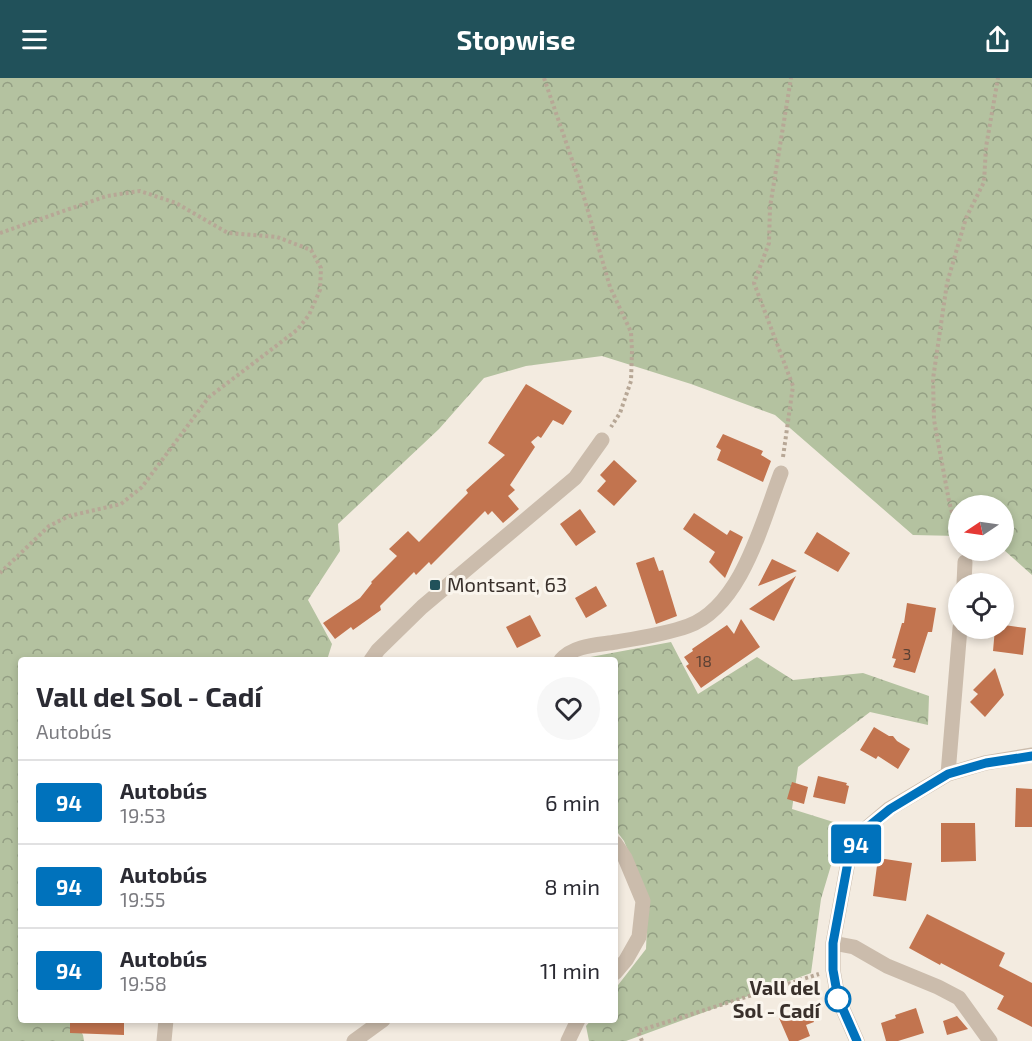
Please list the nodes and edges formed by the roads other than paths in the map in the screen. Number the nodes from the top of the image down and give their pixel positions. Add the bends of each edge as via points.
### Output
1 (602, 440) road end
2 (781, 472) road end
3 (965, 562) dead end
4 (964, 573) edge
5 (959, 639) edge
6 (373, 657) edge
7 (565, 657) edge
8 (1032, 756) edge
9 (948, 774) junction
10 (618, 848) edge
11 (833, 943) junction
12 (618, 969) edge
13 (166, 1023) edge
14 (379, 1023) edge
15 (577, 1023) edge
16 (164, 1041) edge
17 (354, 1041) edge
18 (568, 1041) edge
19 (857, 1041) edge
20 (990, 1041) edge

1 - 6 street via 575,478 422,607
2 - 7 street via 741,574 727,597 709,614 690,626 577,648
3 - 4 street
5 - 9 street
8 - 9 street
9 - 11 street via 890,809 863,831 848,862
10 - 12 street via 643,901 639,937
11 - 19 street via 838,998
11 - 20 street via 854,947 959,998
13 - 16 street
14 - 17 street
15 - 18 street

